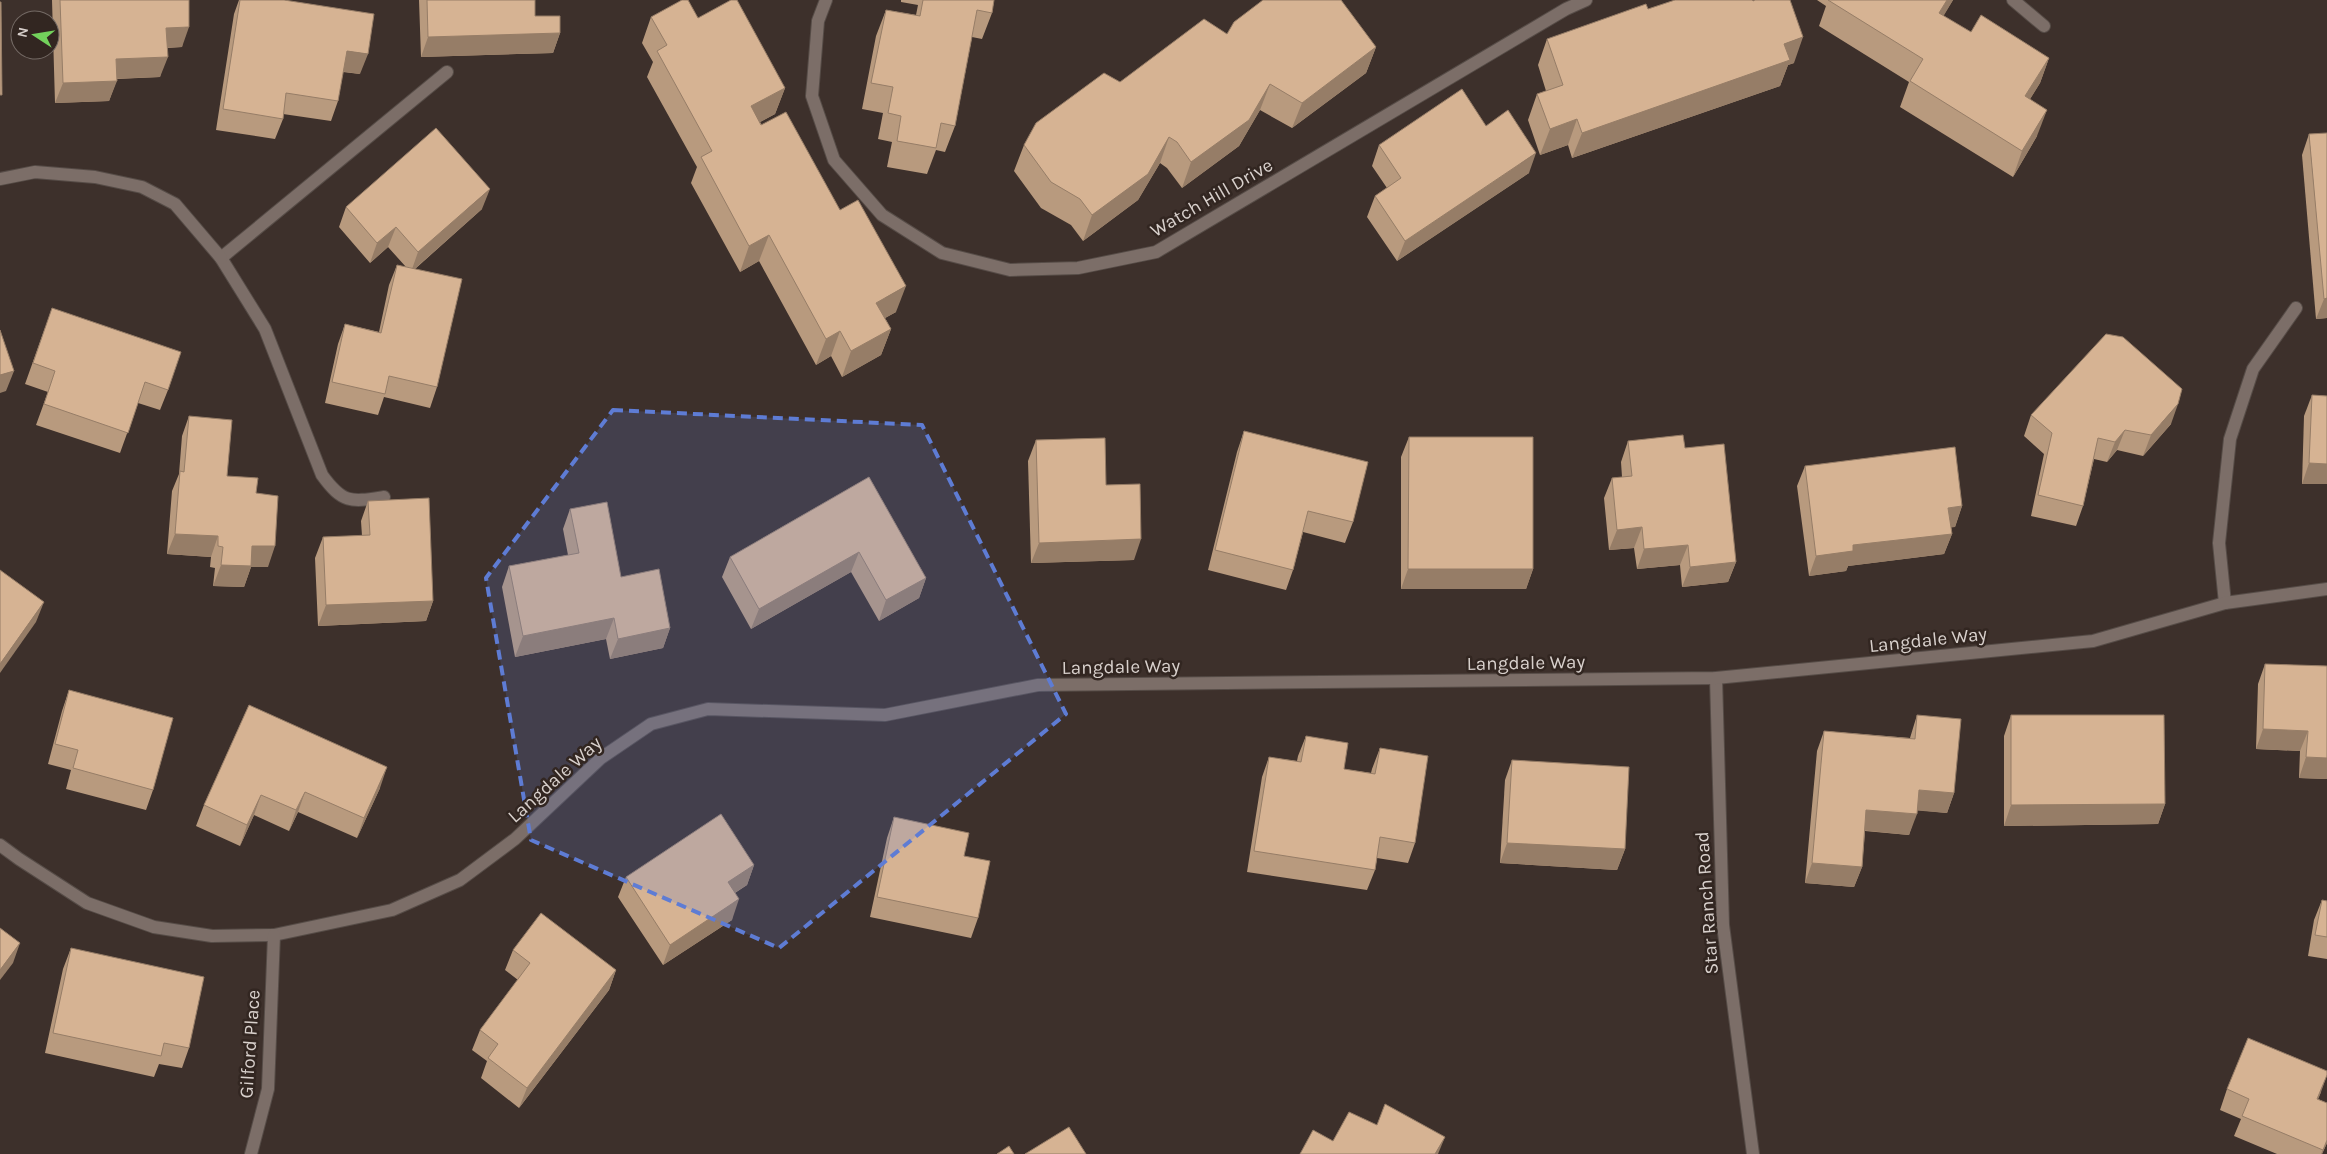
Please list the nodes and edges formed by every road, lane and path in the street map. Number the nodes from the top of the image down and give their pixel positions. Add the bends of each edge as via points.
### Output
1 (826, 0) edge
2 (1586, 0) edge
3 (2013, 0) edge
4 (1564, 4) edge
5 (2044, 26) dead end
6 (447, 72) dead end
7 (0, 179) edge
8 (221, 258) junction
9 (2296, 308) dead end
10 (384, 497) dead end
11 (2327, 589) edge
12 (2225, 603) junction
13 (1716, 678) junction
14 (0, 844) edge
15 (274, 935) junction
16 (251, 1154) edge
17 (1753, 1154) edge

1 - 4 street, Watch Hill Drive via 818,21 812,96 834,160 882,215 942,253 1010,270 1078,268 1156,252
2 - 4 street, Watch Hill Drive
3 - 5 street
6 - 8 street
7 - 8 street via 35,172 95,177 142,187 175,204
8 - 10 street via 265,329 322,475 334,492 354,502
9 - 12 street via 2253,369 2230,439 2218,543
11 - 12 street, Langdale Way
12 - 13 street, Langdale Way via 2093,641
13 - 15 street, Langdale Way via 1038,685 885,715 708,709 652,724 600,758 515,839 460,880 392,910
13 - 17 street, Star Ranch Road via 1723,925
14 - 15 street, Langdale Way via 87,903 154,927 212,936
15 - 16 street, Gilford Place via 268,1089

